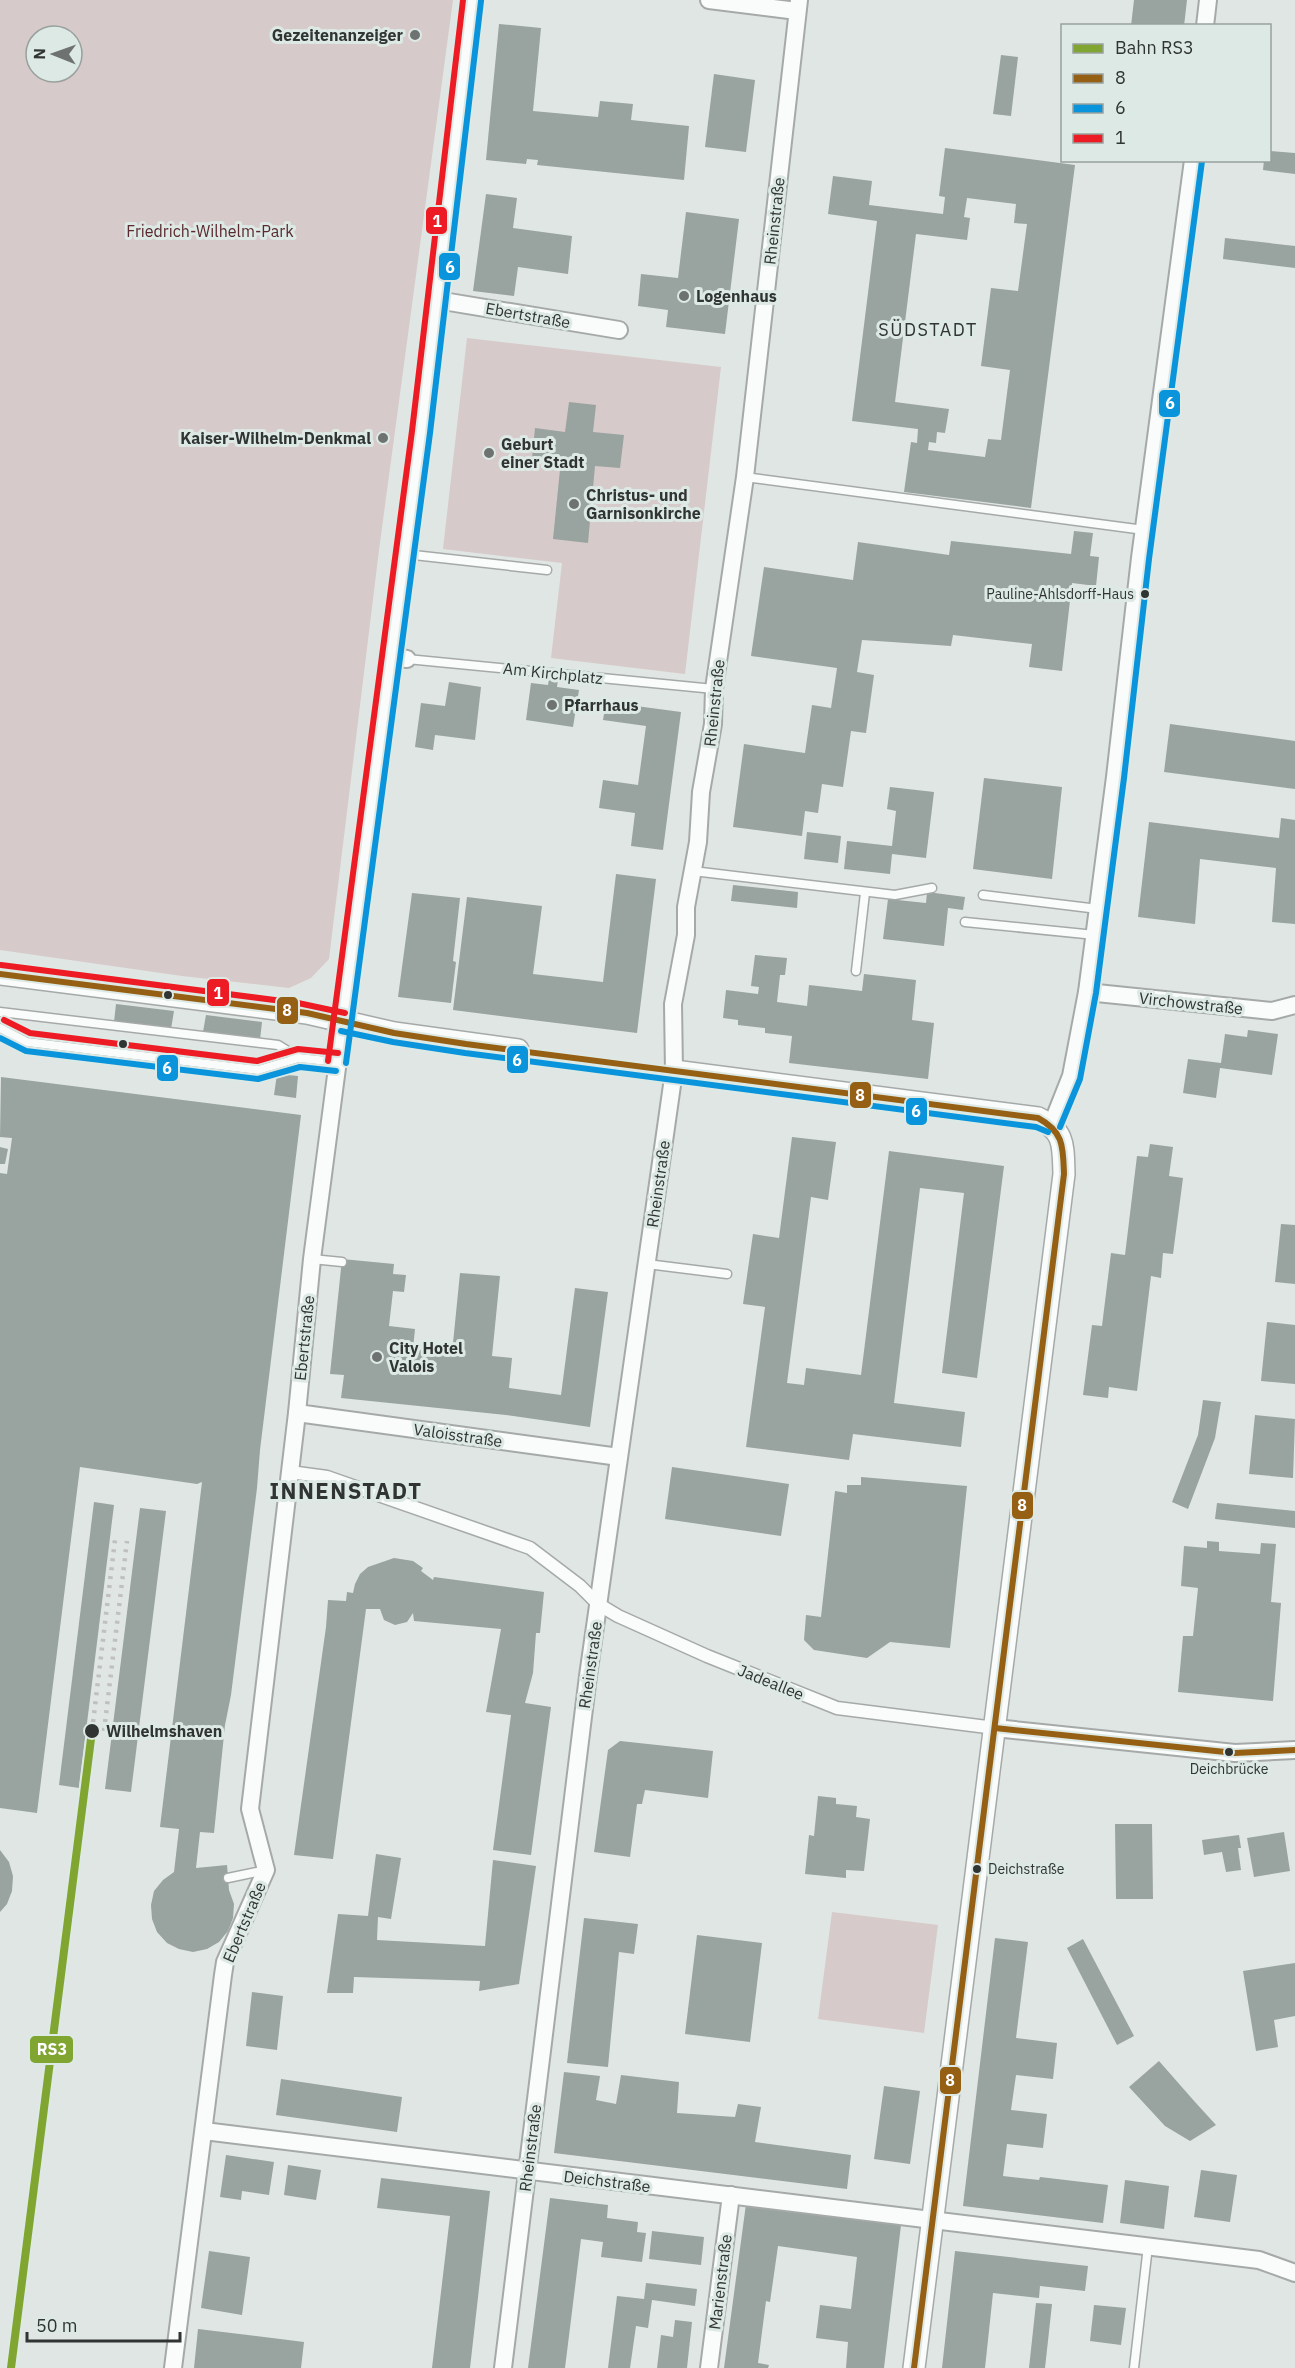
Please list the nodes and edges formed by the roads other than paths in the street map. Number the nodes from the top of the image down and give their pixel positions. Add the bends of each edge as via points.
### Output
1 (472, 0) edge
2 (709, 0) edge
3 (1208, 0) edge
4 (798, 5) edge
5 (1205, 24) edge
6 (1193, 162) edge
7 (437, 300) junction
8 (619, 330) dead end
9 (745, 477) junction
10 (1144, 530) junction
11 (405, 554) junction
12 (547, 570) dead end
13 (400, 658) junction
14 (714, 689) junction
15 (693, 871) junction
16 (932, 888) dead end
17 (864, 893) junction
18 (983, 895) dead end
19 (1098, 909) junction
20 (965, 922) dead end
21 (1095, 935) junction
22 (856, 971) dead end
23 (0, 974) edge
24 (1087, 992) junction
25 (1295, 1005) edge
26 (0, 1012) edge
27 (343, 1022) junction
28 (0, 1029) edge
29 (518, 1050) dead end
30 (299, 1058) junction
31 (337, 1062) junction
32 (674, 1071) junction
33 (1052, 1124) junction
34 (312, 1259) junction
35 (342, 1263) dead end
36 (647, 1264) junction
37 (728, 1274) dead end
38 (297, 1413) junction
39 (619, 1457) junction
40 (290, 1473) junction
41 (598, 1604) junction
42 (995, 1728) junction
43 (1295, 1750) edge
44 (266, 1870) junction
45 (228, 1878) dead end
46 (204, 2131) junction
47 (527, 2171) junction
48 (731, 2195) junction
49 (931, 2218) junction
50 (1148, 2246) junction
51 (1295, 2273) edge
52 (173, 2368) edge
53 (503, 2368) edge
54 (709, 2368) edge
55 (914, 2368) edge
56 (1134, 2368) edge

1 - 7 street, Ebertstraße
2 - 4 street
3 - 5 street
4 - 9 street, Rheinstraße
6 - 10 street
7 - 8 street, Ebertstraße
7 - 11 street, Ebertstraße
9 - 10 lane
9 - 14 street, Rheinstraße
10 - 19 street
11 - 12 lane
11 - 13 street, Ebertstraße
13 - 14 lane, Am Kirchplatz
13 - 27 street, Ebertstraße
14 - 15 street, Rheinstraße via 713,724
15 - 17 lane
15 - 32 street, Rheinstraße via 673,1004
16 - 17 lane via 895,895
17 - 22 lane
18 - 19 lane
19 - 21 street
20 - 21 lane
21 - 24 street
23 - 27 street via 297,1012
24 - 25 street, Virchowstraße via 1272,1011
24 - 33 street via 1071,1076
26 - 30 lane via 278,1045
27 - 29 street
27 - 31 street, Ebertstraße
28 - 30 lane via 27,1042 258,1070
30 - 31 lane
31 - 34 street, Ebertstraße
32 - 33 street via 1038,1118
32 - 36 street, Rheinstraße
33 - 42 street via 1061,1137 1064,1174
34 - 35 lane
34 - 38 street, Ebertstraße
36 - 37 lane
36 - 39 street, Rheinstraße
38 - 39 street, Valoisstraße
38 - 40 street, Ebertstraße
39 - 41 street, Rheinstraße
40 - 41 street, Jadeallee via 327,1477 530,1548
40 - 44 street, Ebertstraße via 250,1809
41 - 42 street, Jadeallee via 655,1633 837,1708
41 - 47 street, Rheinstraße
42 - 43 street, Jadeallee via 1235,1753
42 - 49 street
44 - 45 lane
44 - 46 street, Ebertstraße via 225,1962
46 - 47 street, Deichstraße
46 - 52 street, Ebertstraße
47 - 48 street, Deichstraße
47 - 53 street, Rheinstraße
48 - 49 street, Deichstraße
48 - 54 street, Marienstraße
49 - 50 street, Deichstraße
49 - 55 street
50 - 51 street, Deichstraße via 1259,2260
50 - 56 lane

